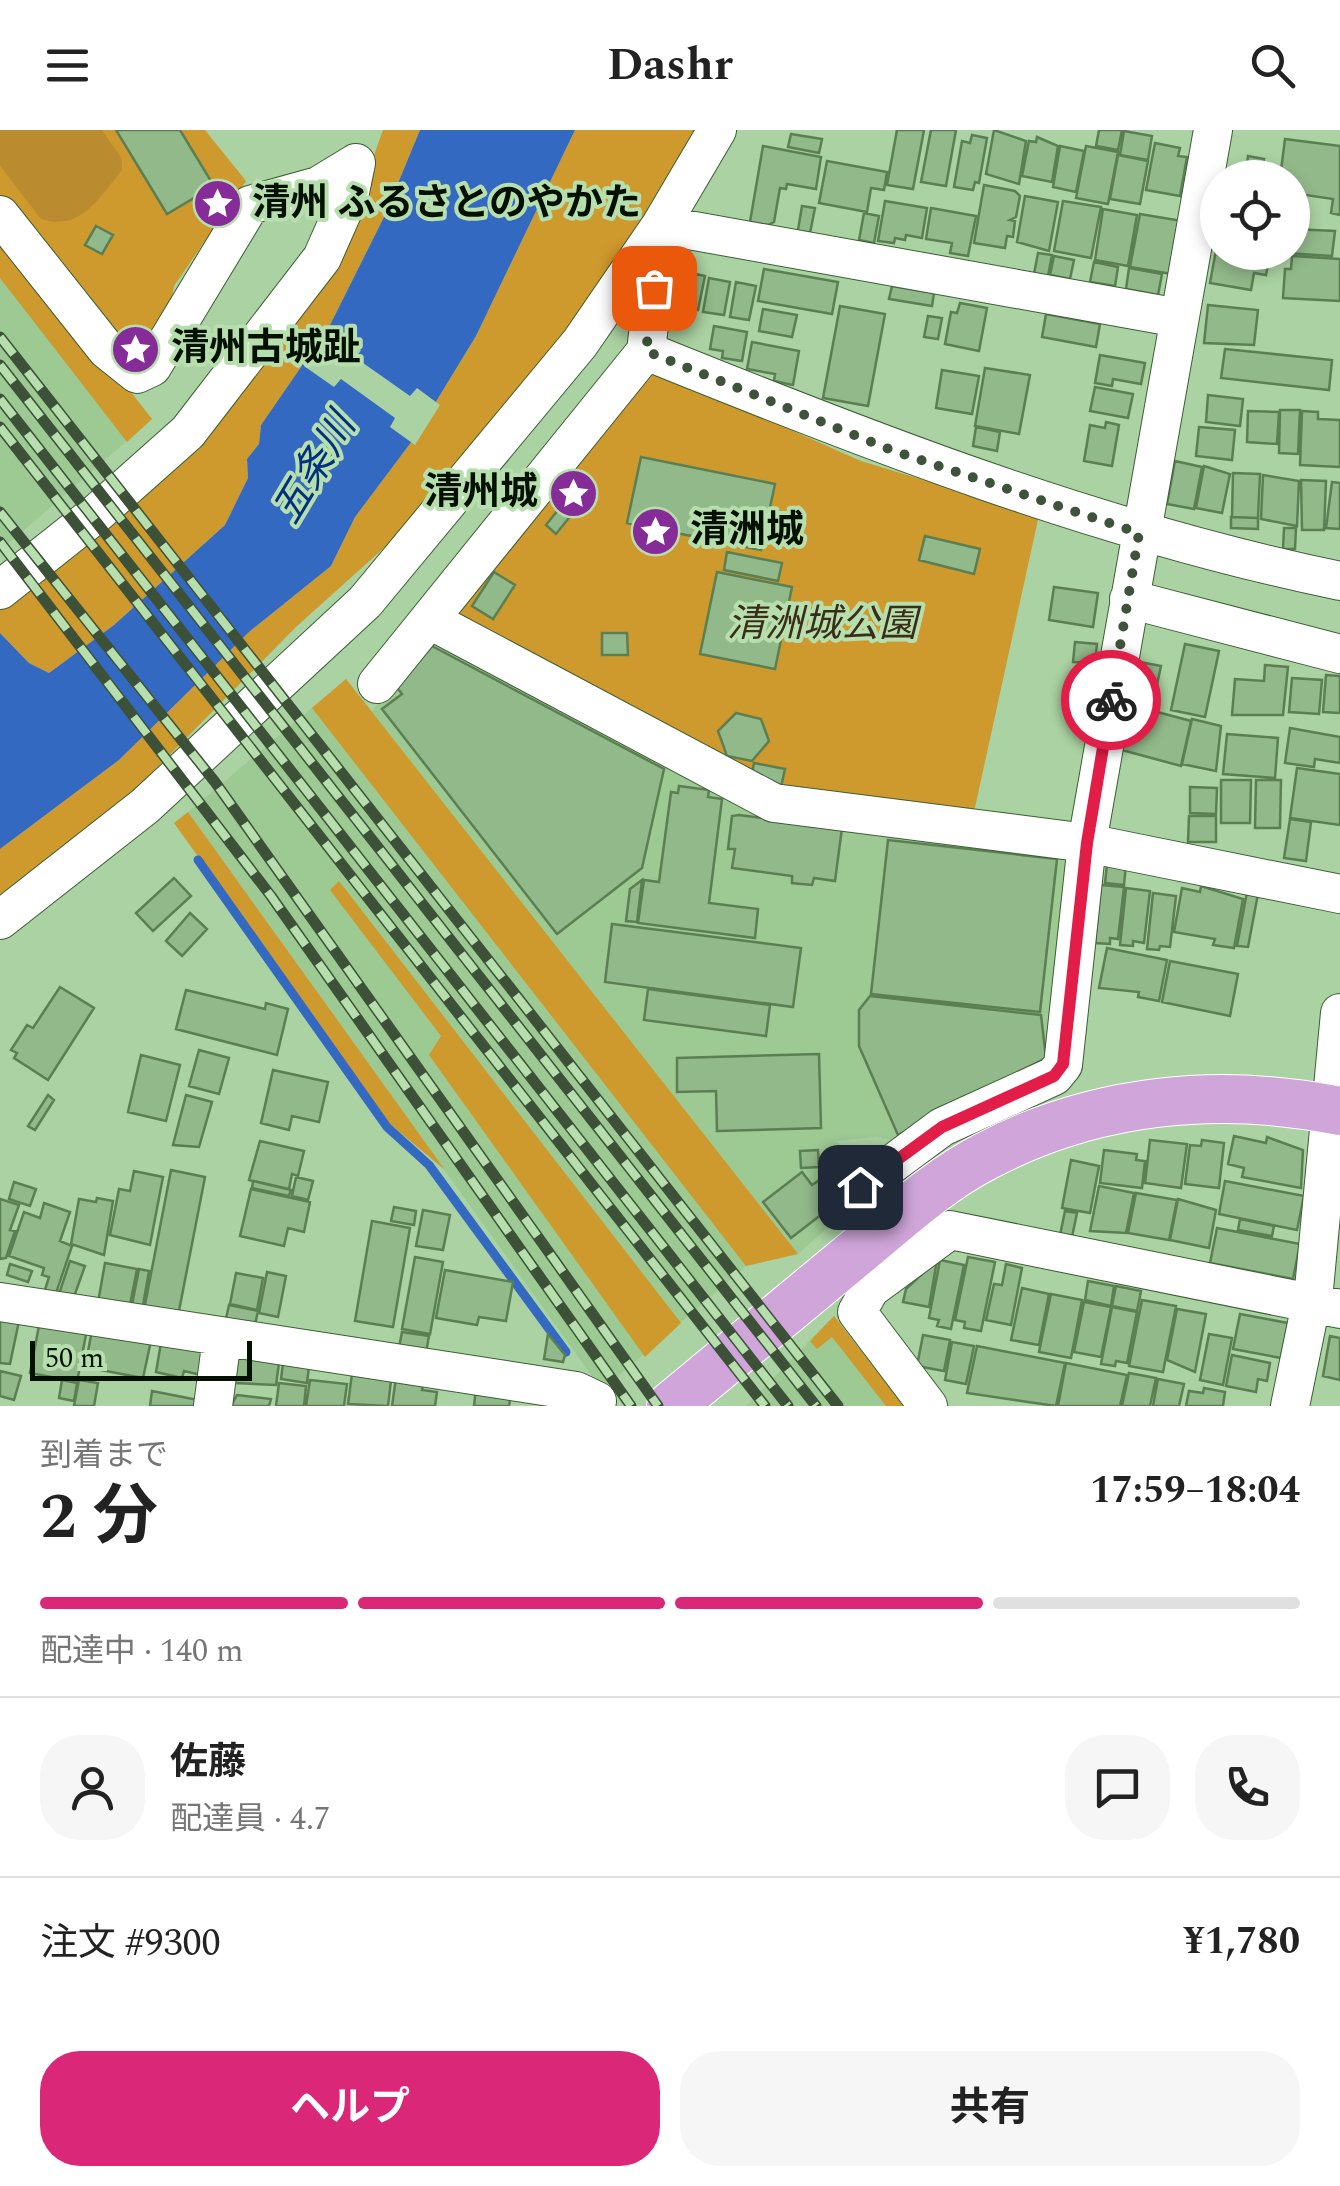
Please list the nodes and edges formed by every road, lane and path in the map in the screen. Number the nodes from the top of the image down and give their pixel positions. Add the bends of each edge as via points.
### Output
1 (717, 130) edge
2 (1214, 130) edge
3 (0, 215) edge
4 (661, 225) junction
5 (1179, 318) junction
6 (646, 351) junction
7 (1139, 533) junction
8 (1340, 580) edge
9 (0, 590) edge
10 (1128, 599) junction
11 (430, 620) junction
12 (1340, 654) edge
13 (377, 684) dead end
14 (1087, 843) junction
15 (1340, 894) edge
16 (0, 920) edge
17 (1340, 1013) edge
18 (1334, 1110) edge
19 (860, 1187) dead end
20 (0, 1302) edge
21 (1326, 1306) edge
22 (222, 1338) junction
23 (213, 1406) edge
24 (596, 1406) edge
25 (671, 1406) edge
26 (928, 1406) edge
27 (1290, 1406) edge

1 - 4 street
2 - 5 street
3 - 9 street via 107,350 137,374 152,366 250,205 318,186 356,163 322,258 188,432
4 - 5 street
4 - 6 street
4 - 16 street via 580,343 365,602 145,806
5 - 7 street
6 - 7 street via 894,451
6 - 11 street
7 - 8 street
7 - 10 street
10 - 12 street
10 - 14 street
11 - 13 street
11 - 14 street via 774,803
14 - 15 street
14 - 19 street via 1063,1064 1054,1076 942,1127
17 - 18 street
18 - 21 street
18 - 25 main road via 1239,1099 1168,1100 1087,1116 984,1156 922,1198
20 - 22 street
21 - 26 street via 950,1230 870,1289 857,1312
21 - 27 street
22 - 23 street
22 - 24 street via 576,1390

